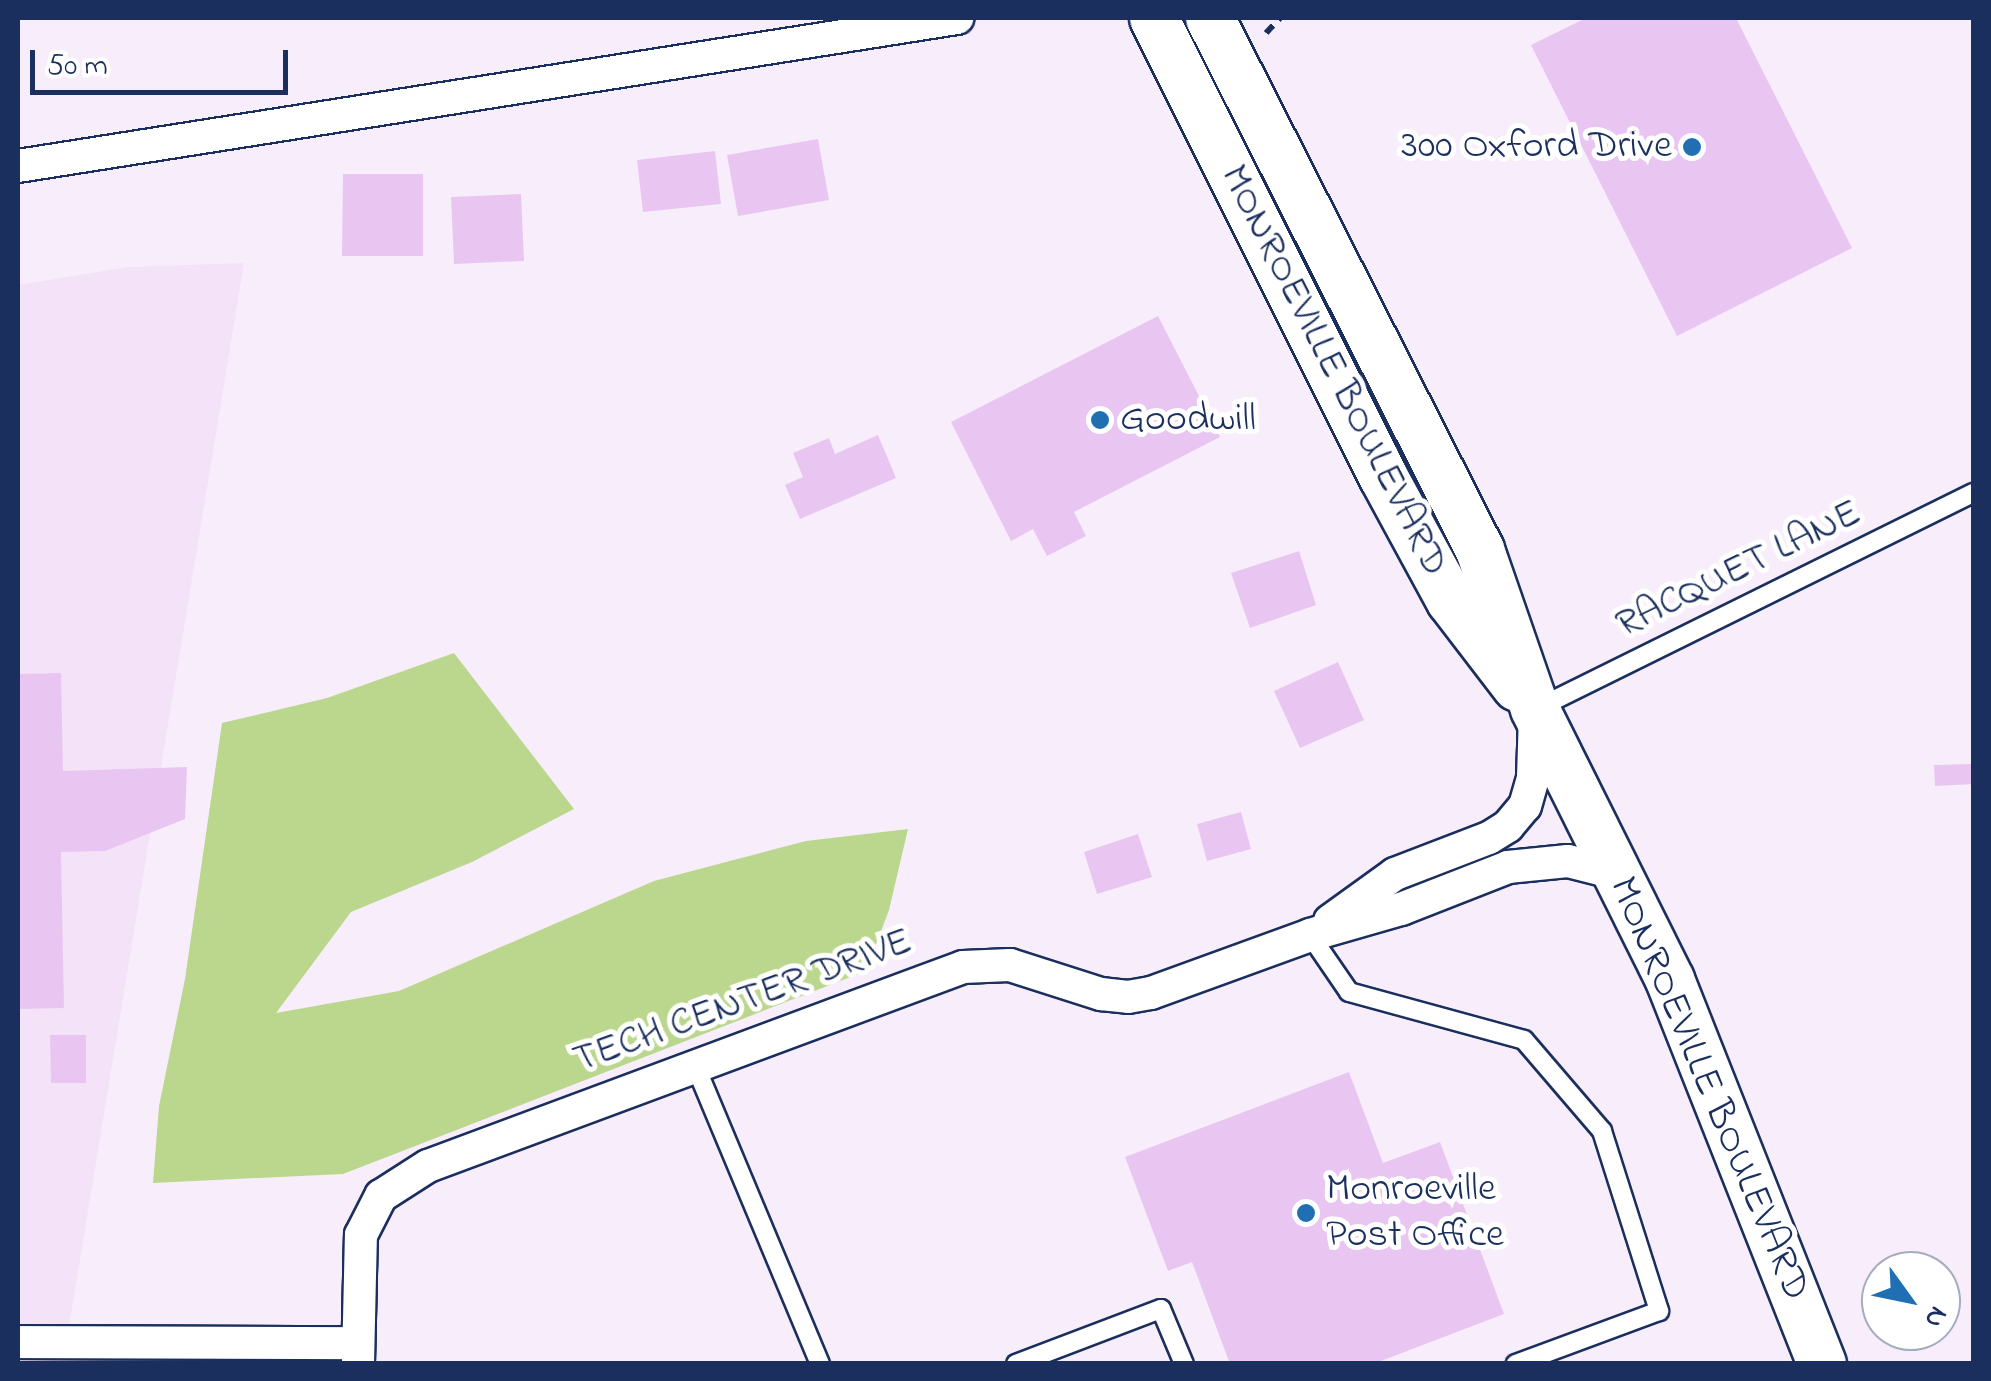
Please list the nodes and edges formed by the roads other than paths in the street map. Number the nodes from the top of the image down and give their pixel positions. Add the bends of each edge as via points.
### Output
1 (956, 18) edge
2 (1154, 18) edge
3 (1210, 18) edge
4 (18, 166) edge
5 (1974, 493) edge
6 (1536, 709) junction
7 (1619, 874) junction
8 (1310, 935) junction
9 (695, 1065) junction
10 (18, 1342) edge
11 (358, 1353) edge
12 (820, 1364) edge
13 (1016, 1364) edge
14 (1184, 1364) edge
15 (1516, 1364) edge
16 (1822, 1364) edge

1 - 4 street
2 - 6 main road, MONROEVILLE BOULEVARD via 1330,378 1451,601
3 - 6 main road, MONROEVILLE BOULEVARD via 1480,550
5 - 6 lane, RACQUET LANE
6 - 7 main road, MONROEVILLE BOULEVARD
6 - 8 street, TECH CENTER DRIVE via 1533,778 1525,806 1508,826 1396,874
7 - 8 street, TECH CENTER DRIVE via 1568,862 1508,867
7 - 16 main road, MONROEVILLE BOULEVARD via 1670,980
8 - 9 street, TECH CENTER DRIVE via 1128,997 1010,965 963,967
8 - 15 lane via 1349,992 1524,1040 1602,1131 1659,1311
9 - 11 street, TECH CENTER DRIVE via 399,1181 382,1196 362,1235
9 - 12 lane
10 - 11 street
13 - 14 lane via 1160,1308

